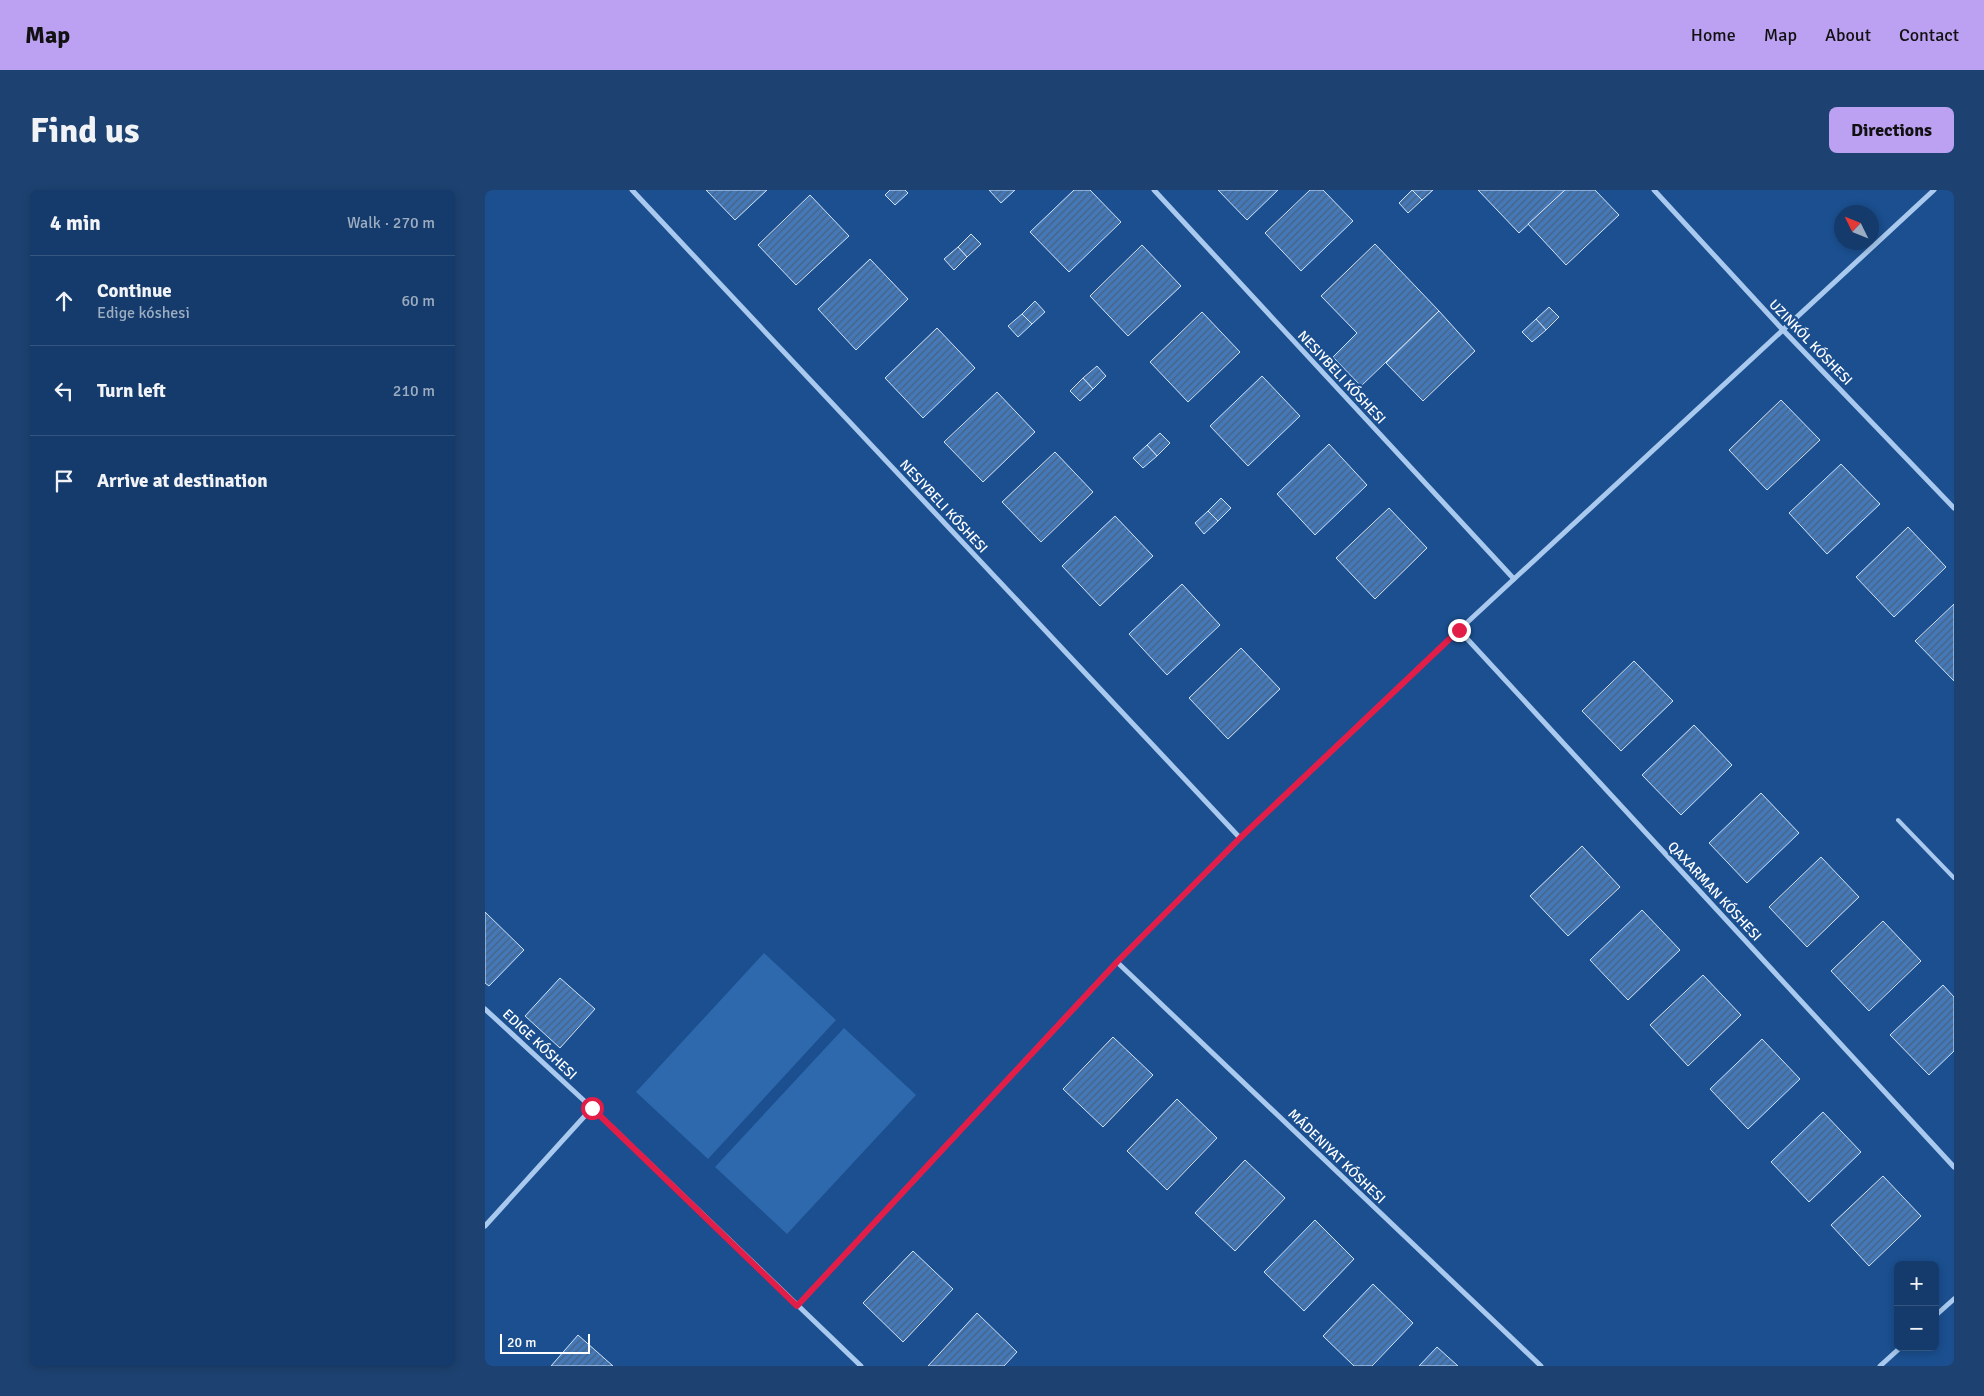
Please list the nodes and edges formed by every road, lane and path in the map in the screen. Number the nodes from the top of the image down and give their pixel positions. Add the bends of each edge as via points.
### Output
1 (632, 190) edge
2 (1154, 190) edge
3 (1654, 190) edge
4 (1934, 190) edge
5 (1783, 330) junction
6 (1954, 508) edge
7 (1514, 579) junction
8 (1459, 630) junction
9 (1898, 820) dead end
10 (1240, 838) junction
11 (1954, 878) edge
12 (1117, 962) junction
13 (485, 1009) edge
14 (592, 1108) junction
15 (1954, 1167) edge
16 (485, 1226) edge
17 (1954, 1299) edge
18 (797, 1306) junction
19 (1939, 1312) edge
20 (1897, 1351) edge
21 (861, 1366) edge
22 (1541, 1366) edge
23 (1880, 1366) edge

1 - 10 street, NESIYBELI KÓSHESI
2 - 7 street, NESIYBELI KÓSHESI
3 - 5 street
4 - 5 street
5 - 6 street
5 - 7 street
7 - 8 street
8 - 10 street
8 - 15 street, QAXARMAN KÓSHESI
9 - 11 lane
10 - 12 street
12 - 18 street
12 - 22 street, MÁDENIYAT KÓSHESI
13 - 14 street, EDIGE KÓSHESI
14 - 16 street
14 - 18 street, EDIGE KÓSHESI
17 - 19 street
18 - 21 street, EDIGE KÓSHESI
20 - 23 street

